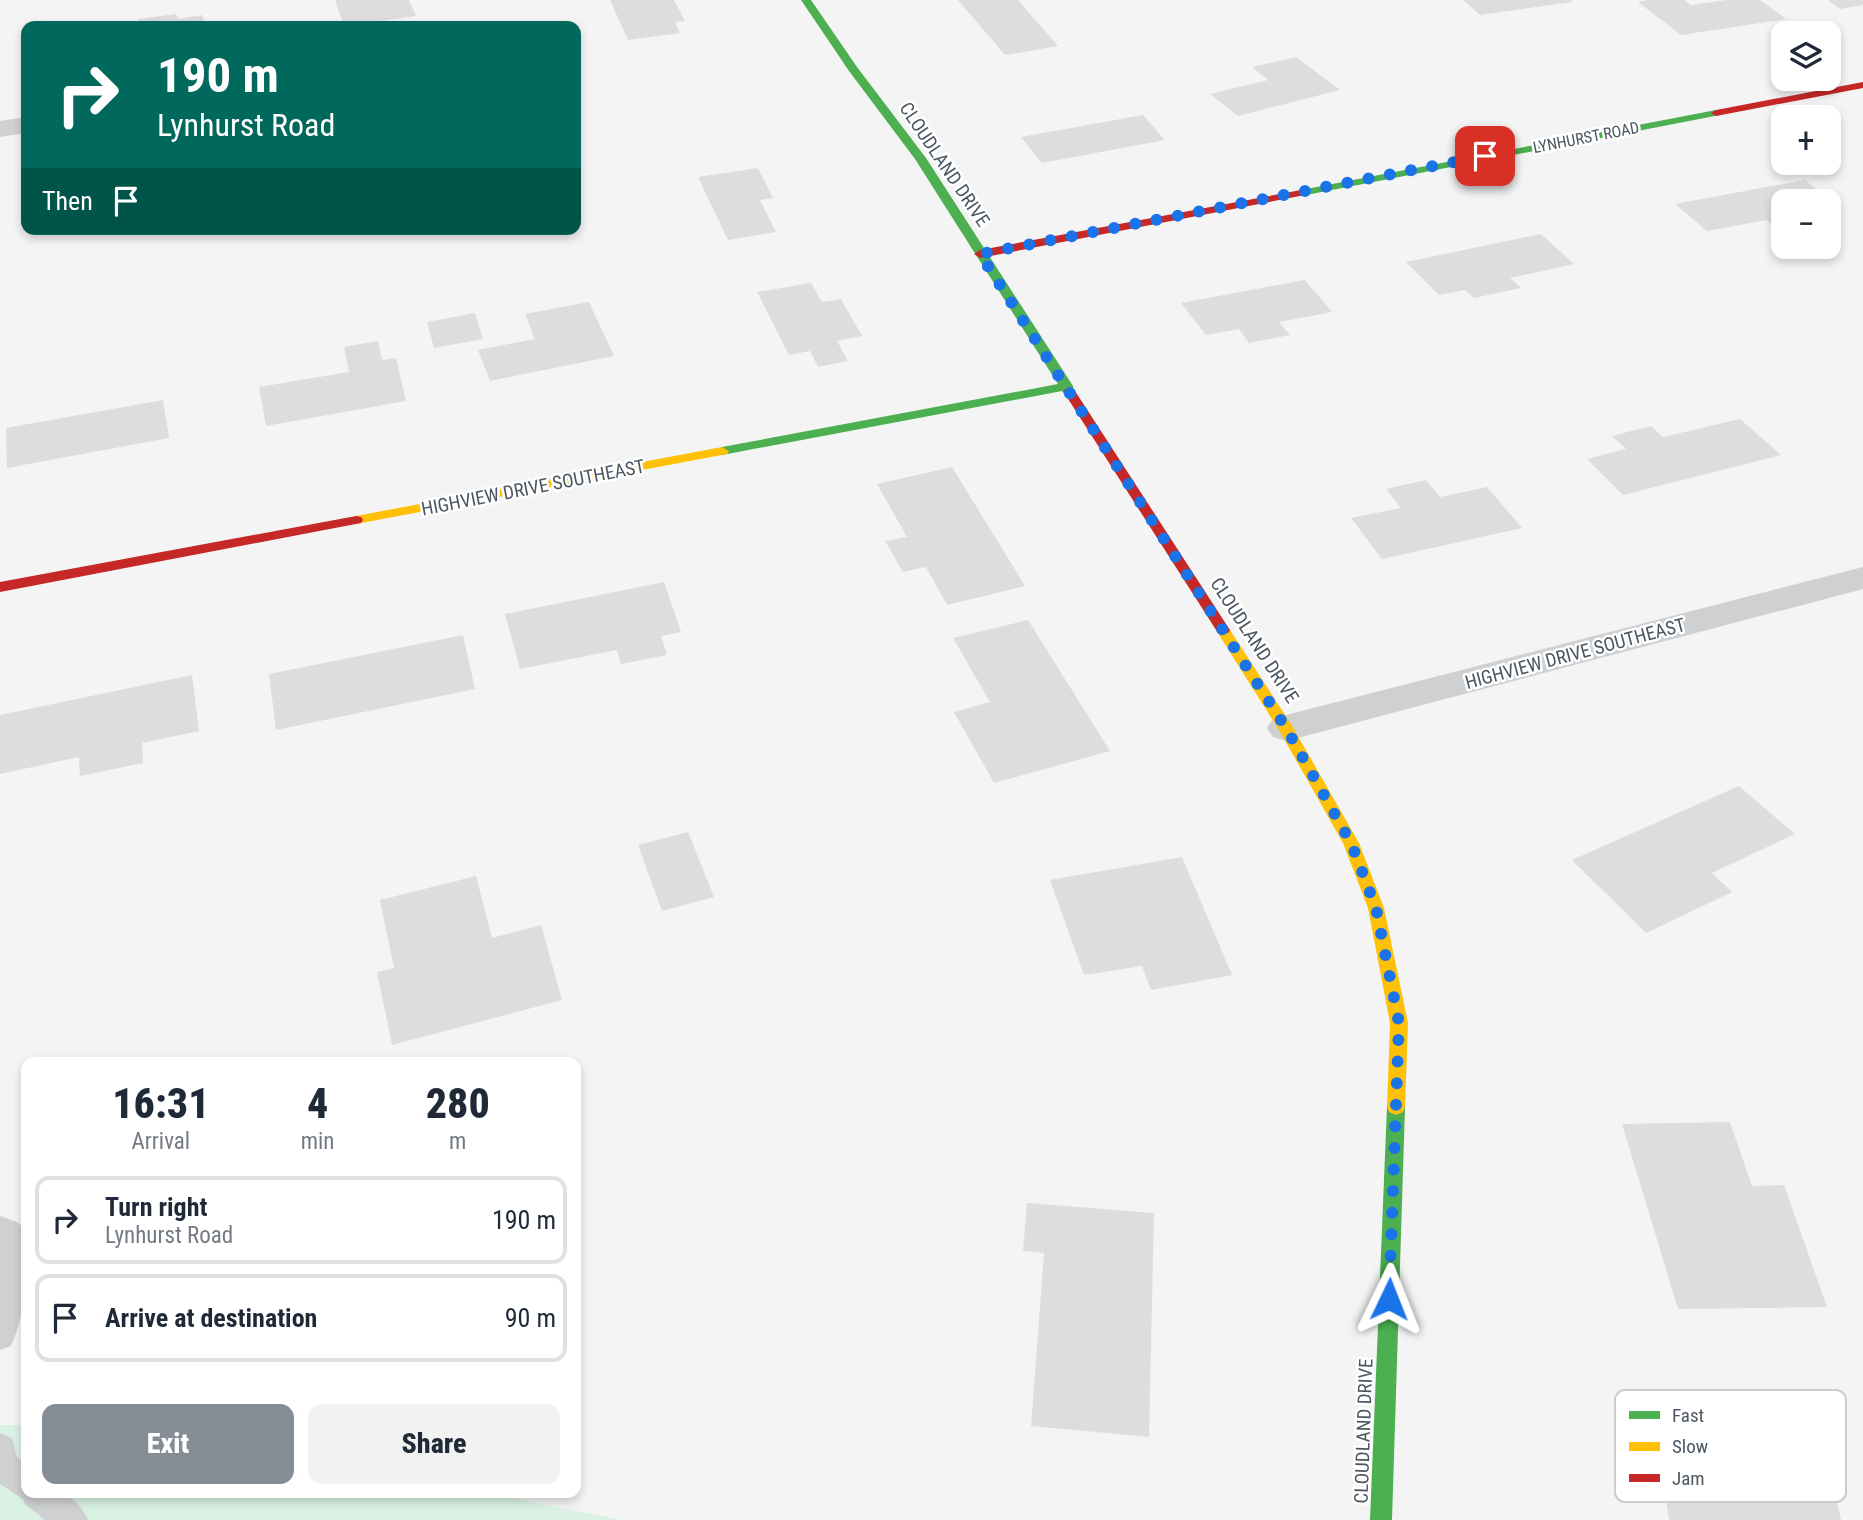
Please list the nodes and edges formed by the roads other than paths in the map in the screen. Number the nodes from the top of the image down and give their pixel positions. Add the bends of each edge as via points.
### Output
1 (806, 0) edge
2 (1863, 85) edge
3 (21, 126) edge
4 (0, 129) edge
5 (980, 254) junction
6 (1067, 386) junction
7 (1863, 578) edge
8 (0, 587) edge
9 (1286, 728) junction
10 (9, 1244) edge
11 (0, 1336) edge
12 (0, 1449) edge
13 (21, 1480) edge
14 (43, 1498) edge
15 (71, 1520) edge
16 (1381, 1520) edge

1 - 5 street, CLOUDLAND DRIVE via 920,158
2 - 5 street, LYNHURST ROAD
3 - 4 street
5 - 6 street, CLOUDLAND DRIVE
6 - 8 street, HIGHVIEW DRIVE SOUTHEAST
6 - 9 street, CLOUDLAND DRIVE
7 - 9 street, HIGHVIEW DRIVE SOUTHEAST
9 - 16 street, CLOUDLAND DRIVE via 1351,843 1376,908 1399,1023
10 - 11 lane
12 - 13 lane via 2,1465
14 - 15 lane

